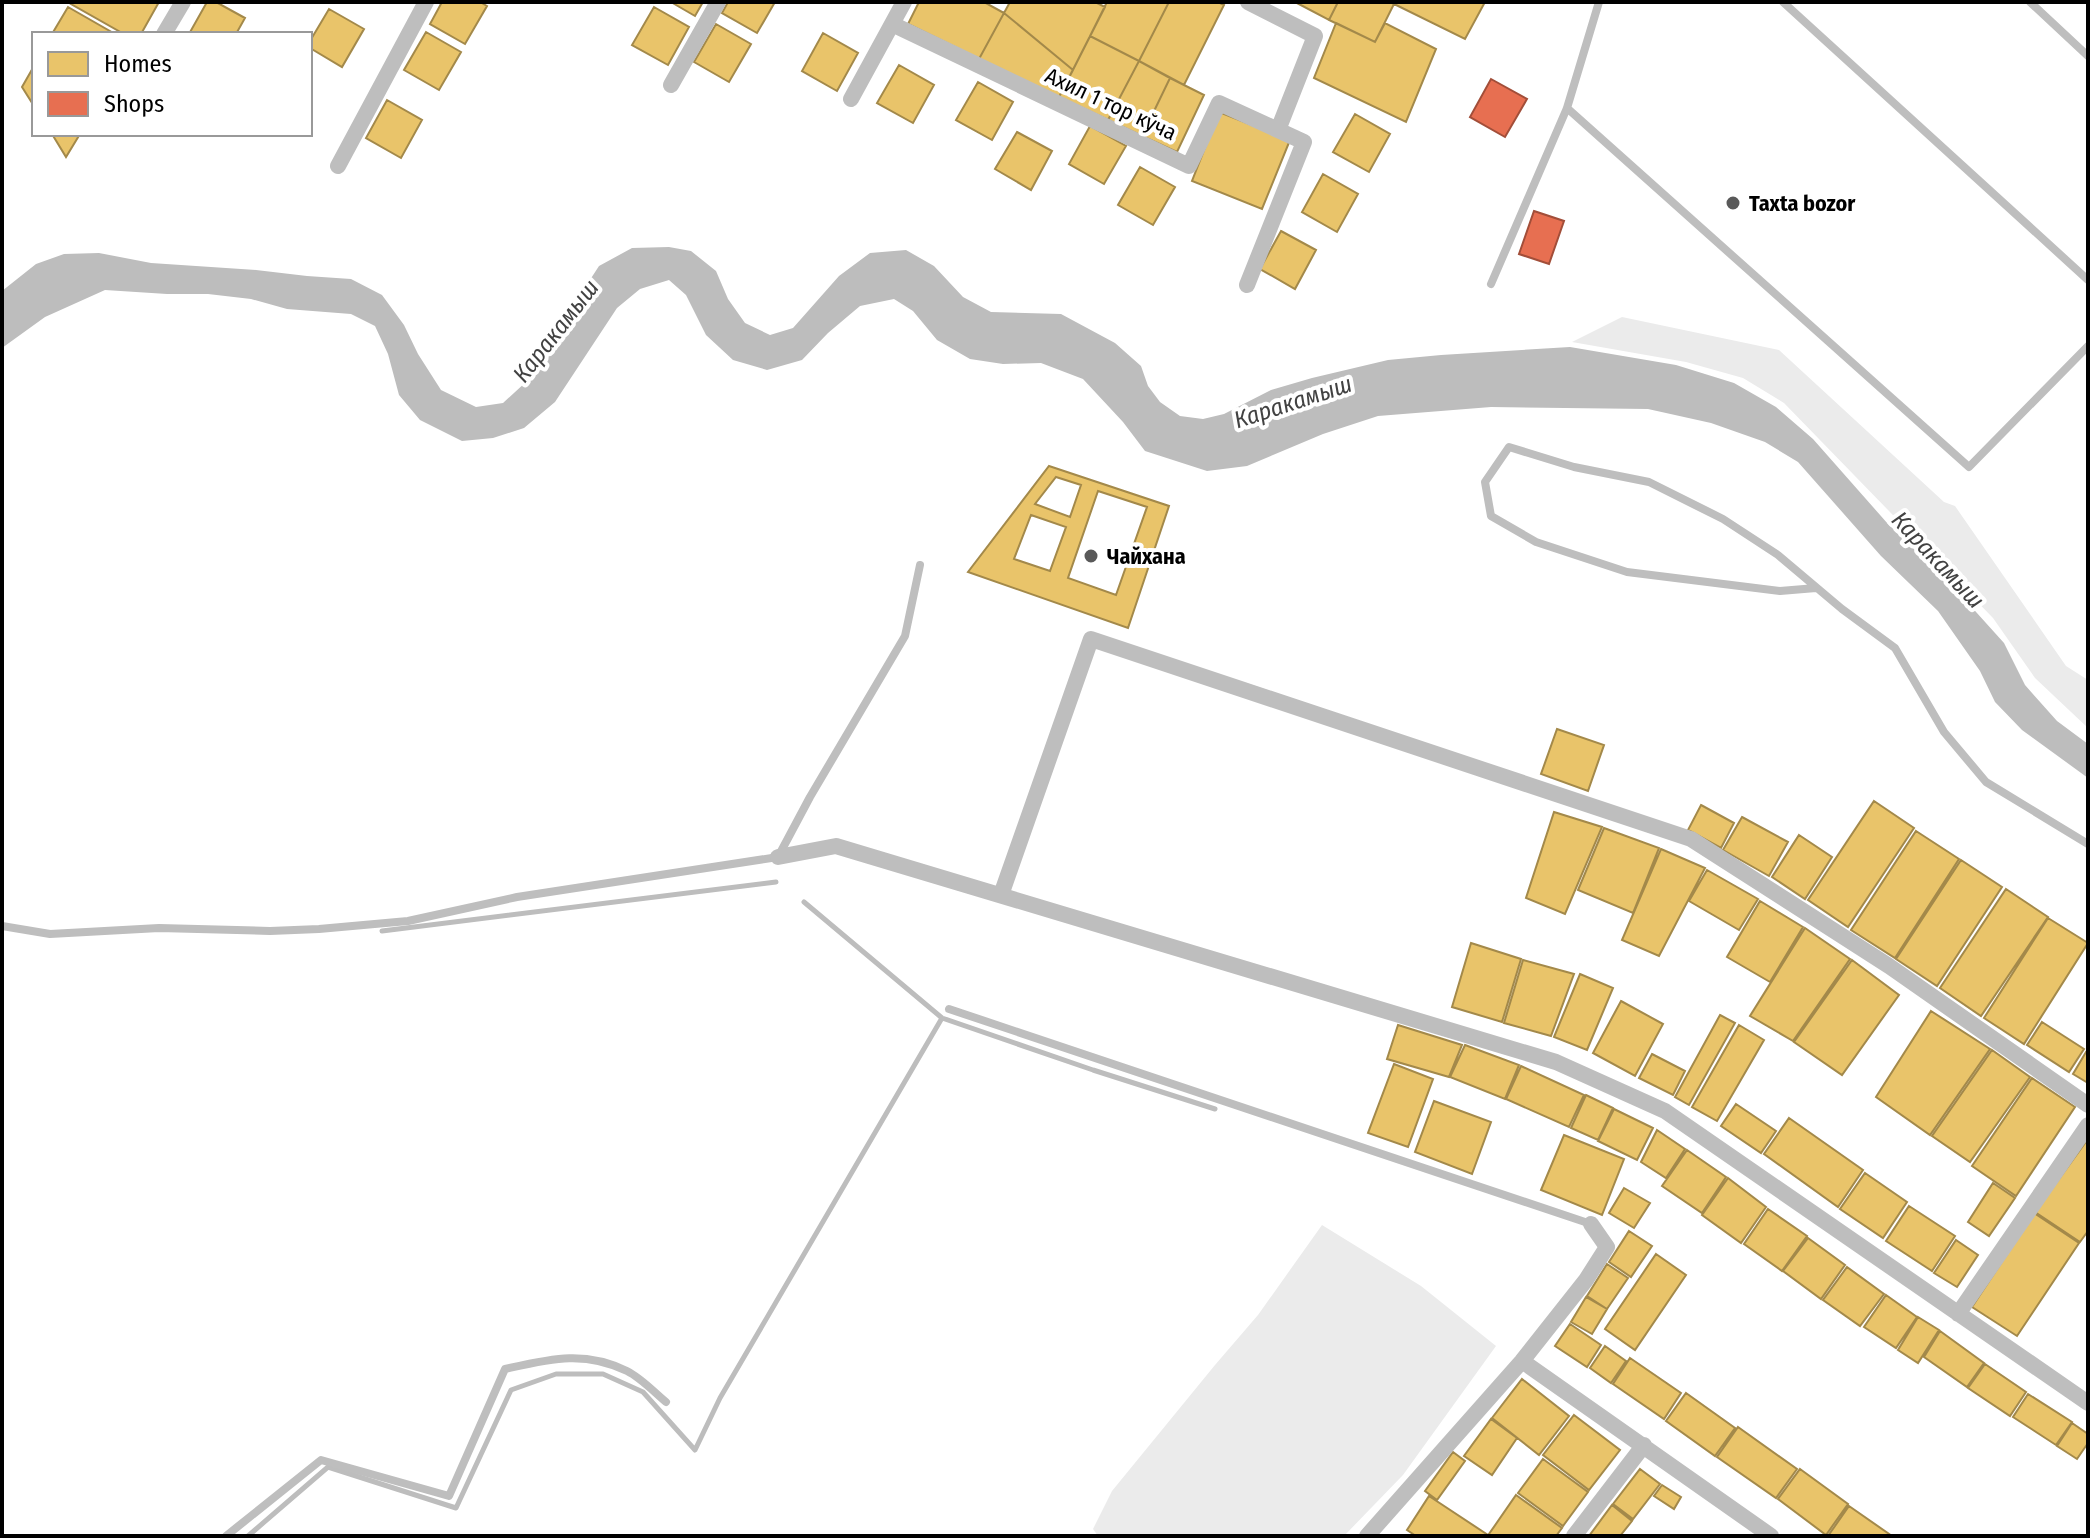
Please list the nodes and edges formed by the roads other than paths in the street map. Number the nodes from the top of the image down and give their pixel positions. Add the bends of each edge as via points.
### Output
1 (183, 2) edge
2 (426, 2) edge
3 (718, 2) edge
4 (904, 2) edge
5 (1248, 2) edge
6 (1599, 2) edge
7 (1783, 2) edge
8 (2030, 2) edge
9 (892, 24) junction
10 (165, 32) edge
11 (2088, 56) edge
12 (671, 85) dead end
13 (851, 99) dead end
14 (1567, 108) junction
15 (1278, 130) junction
16 (338, 166) dead end
17 (2088, 280) edge
18 (1491, 284) dead end
19 (1247, 285) dead end
20 (2088, 346) edge
21 (920, 565) dead end
22 (1816, 588) junction
23 (2088, 844) edge
24 (778, 857) junction
25 (1001, 895) junction
26 (2, 926) edge
27 (949, 1009) dead end
28 (2088, 1105) edge
29 (2088, 1125) edge
30 (1591, 1224) joint
31 (1958, 1314) junction
32 (1522, 1361) junction
33 (666, 1402) dead end
34 (2088, 1403) edge
35 (1644, 1445) junction
36 (226, 1536) edge
37 (1367, 1536) edge
38 (1574, 1536) edge
39 (1771, 1536) edge

1 - 10 street
2 - 16 street
3 - 12 street
4 - 9 street
5 - 15 street via 1315,36
6 - 14 lane
7 - 17 lane
8 - 11 lane
9 - 13 street
9 - 15 street, Ахил 1 тор кўча via 1189,166 1219,103
14 - 18 lane
14 - 20 lane via 1969,467
15 - 19 street, Ахил 1 тор кўча via 1304,142
21 - 24 lane via 905,636
22 - 22 lane via 1723,519 1649,482 1509,447 1485,482 1491,516 1536,542 1627,572 1780,591
22 - 23 lane via 1895,648 1944,732 1986,782
24 - 25 street via 836,846
24 - 26 lane via 517,897 408,921 270,931 159,928 50,934
25 - 28 street via 1091,639 1691,839 1889,966
25 - 31 street via 1556,1062 1665,1111
27 - 30 lane
29 - 31 street
30 - 32 street via 1607,1247
31 - 34 street
32 - 35 street
32 - 37 street
33 - 36 lane via 628,1372 583,1357 505,1369 449,1496 321,1460
35 - 38 street
35 - 39 street

